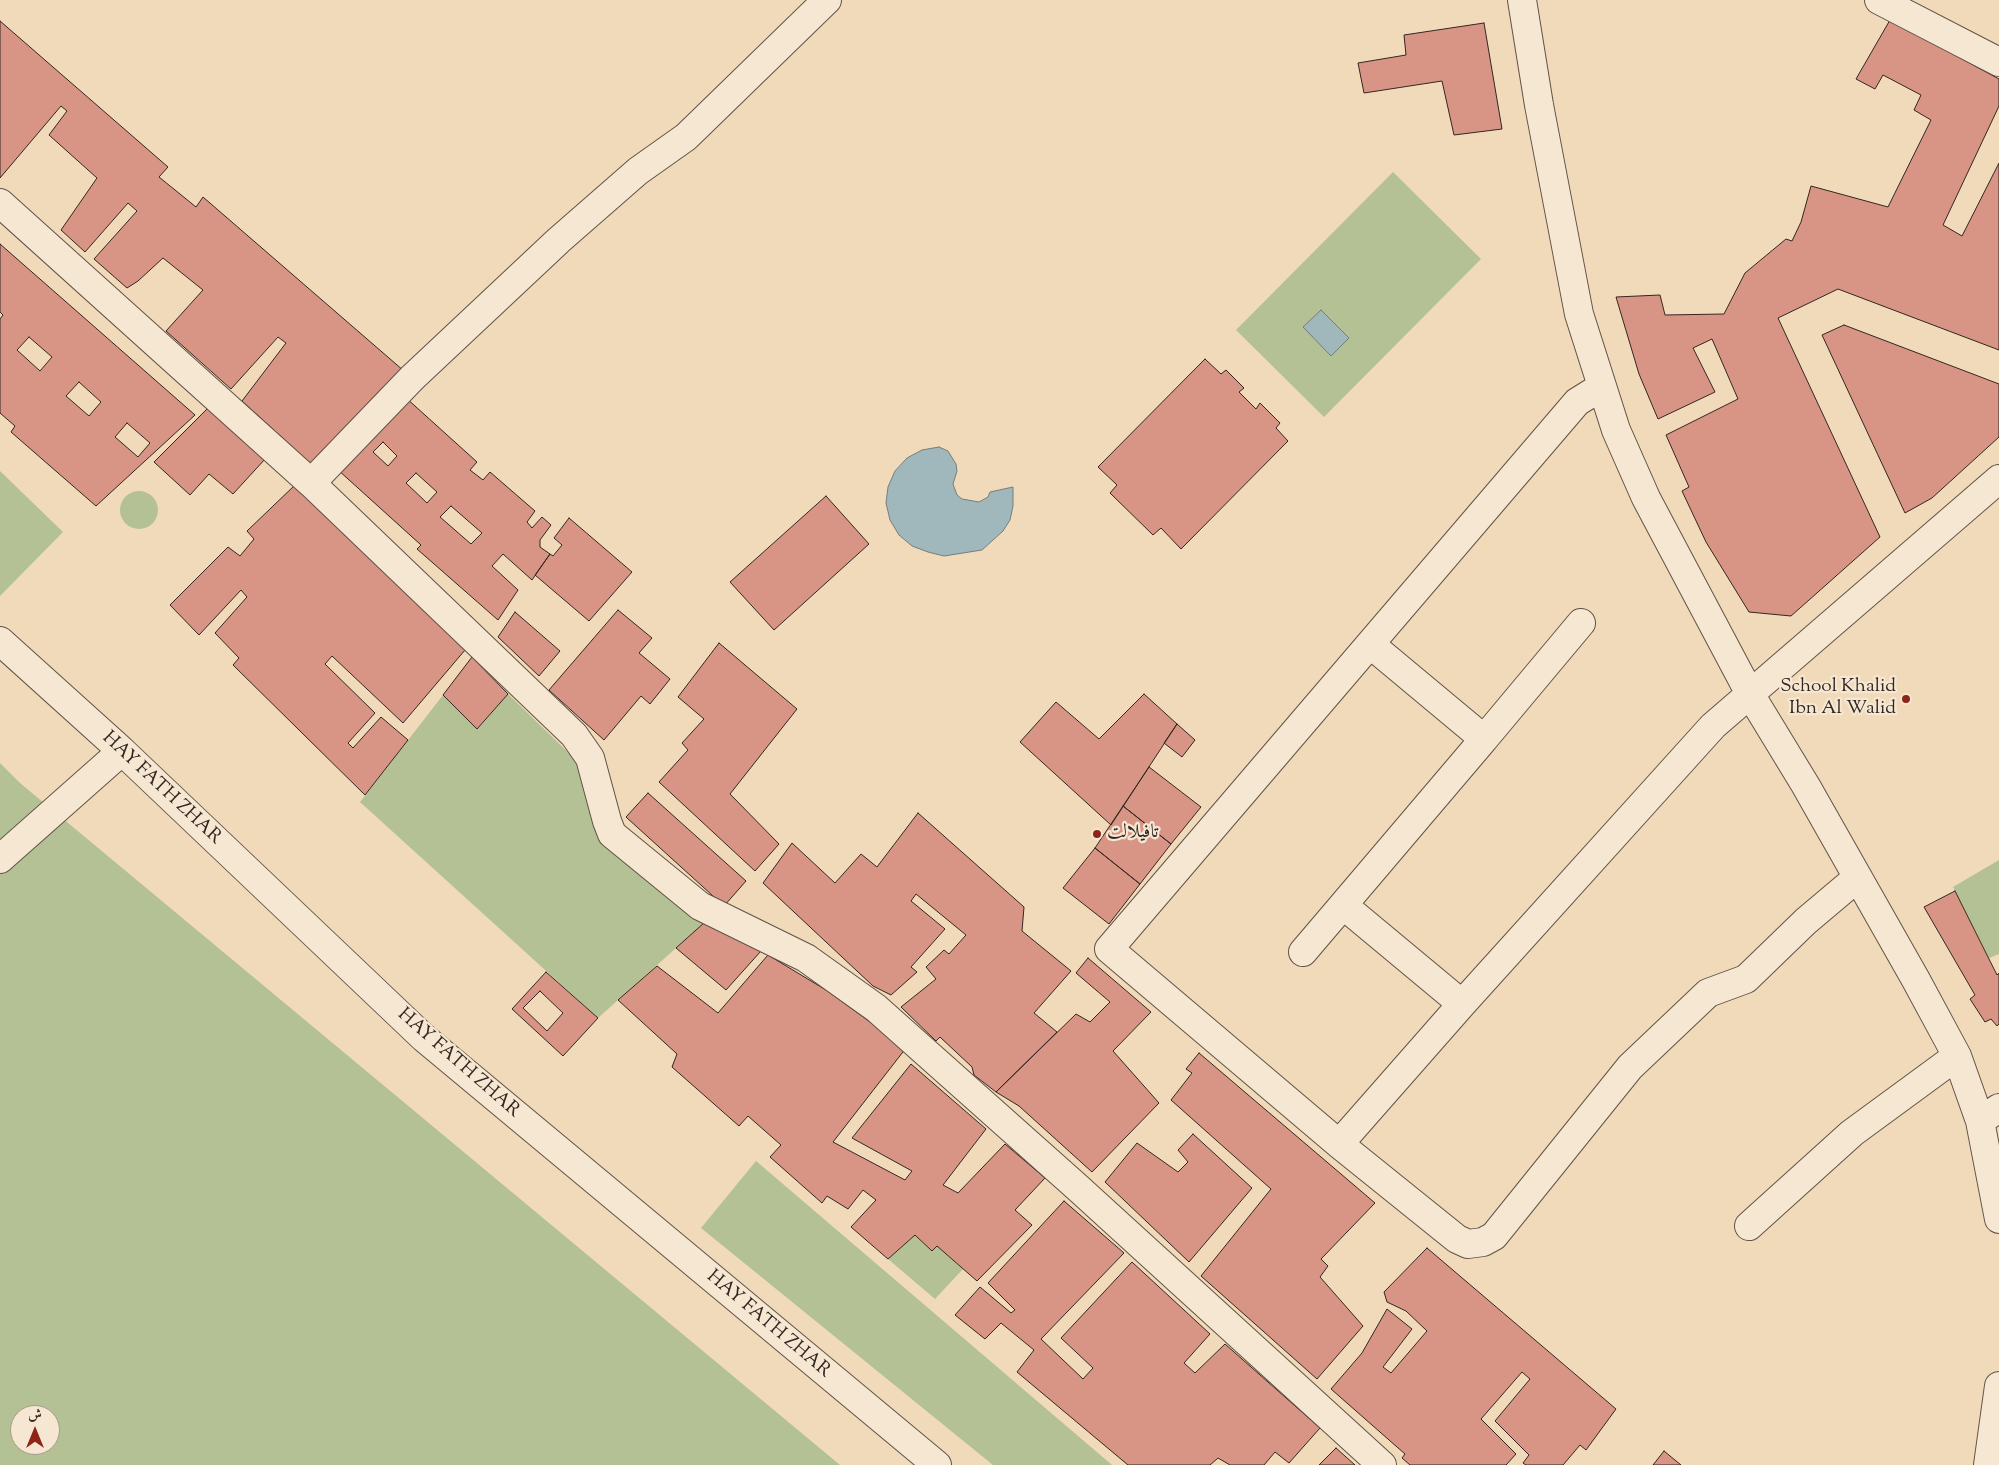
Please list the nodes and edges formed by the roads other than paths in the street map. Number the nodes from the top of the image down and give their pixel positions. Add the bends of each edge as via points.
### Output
1 (827, 0) edge
2 (1522, 0) edge
3 (1879, 0) edge
4 (1999, 62) edge
5 (0, 203) edge
6 (1601, 387) junction
7 (1999, 479) edge
8 (311, 483) junction
9 (1581, 623) dead end
10 (0, 641) edge
11 (1370, 644) junction
12 (1750, 694) junction
13 (1484, 739) junction
14 (122, 751) junction
15 (0, 859) edge
16 (1857, 878) junction
17 (1343, 905) junction
18 (1303, 952) dead end
19 (1462, 1004) junction
20 (1957, 1056) junction
21 (1990, 1114) edge
22 (1340, 1144) junction
23 (1999, 1219) edge
24 (1748, 1226) dead end
25 (1999, 1386) edge
26 (937, 1465) edge
27 (1382, 1465) edge
28 (1988, 1465) edge

1 - 8 street via 686,137 638,171 412,378
2 - 6 street via 1579,314
3 - 4 street
5 - 8 street
6 - 11 street via 1577,402
6 - 12 street via 1646,498
7 - 12 street
8 - 27 street via 574,735 590,758 612,834 700,906 806,958 876,1008
9 - 13 street
10 - 14 street, HAY FATH ZHAR
11 - 13 street
11 - 22 street via 1109,949
12 - 16 street
12 - 19 street via 1713,726
13 - 17 street
14 - 15 street
14 - 26 street, HAY FATH ZHAR via 424,1038
16 - 20 street
16 - 22 street via 1806,921 1746,979 1708,993 1630,1067 1494,1236 1483,1242 1468,1244 1457,1239
17 - 18 street
17 - 19 street
19 - 22 street
20 - 21 street
20 - 24 street via 1852,1133
21 - 23 street
25 - 28 street

